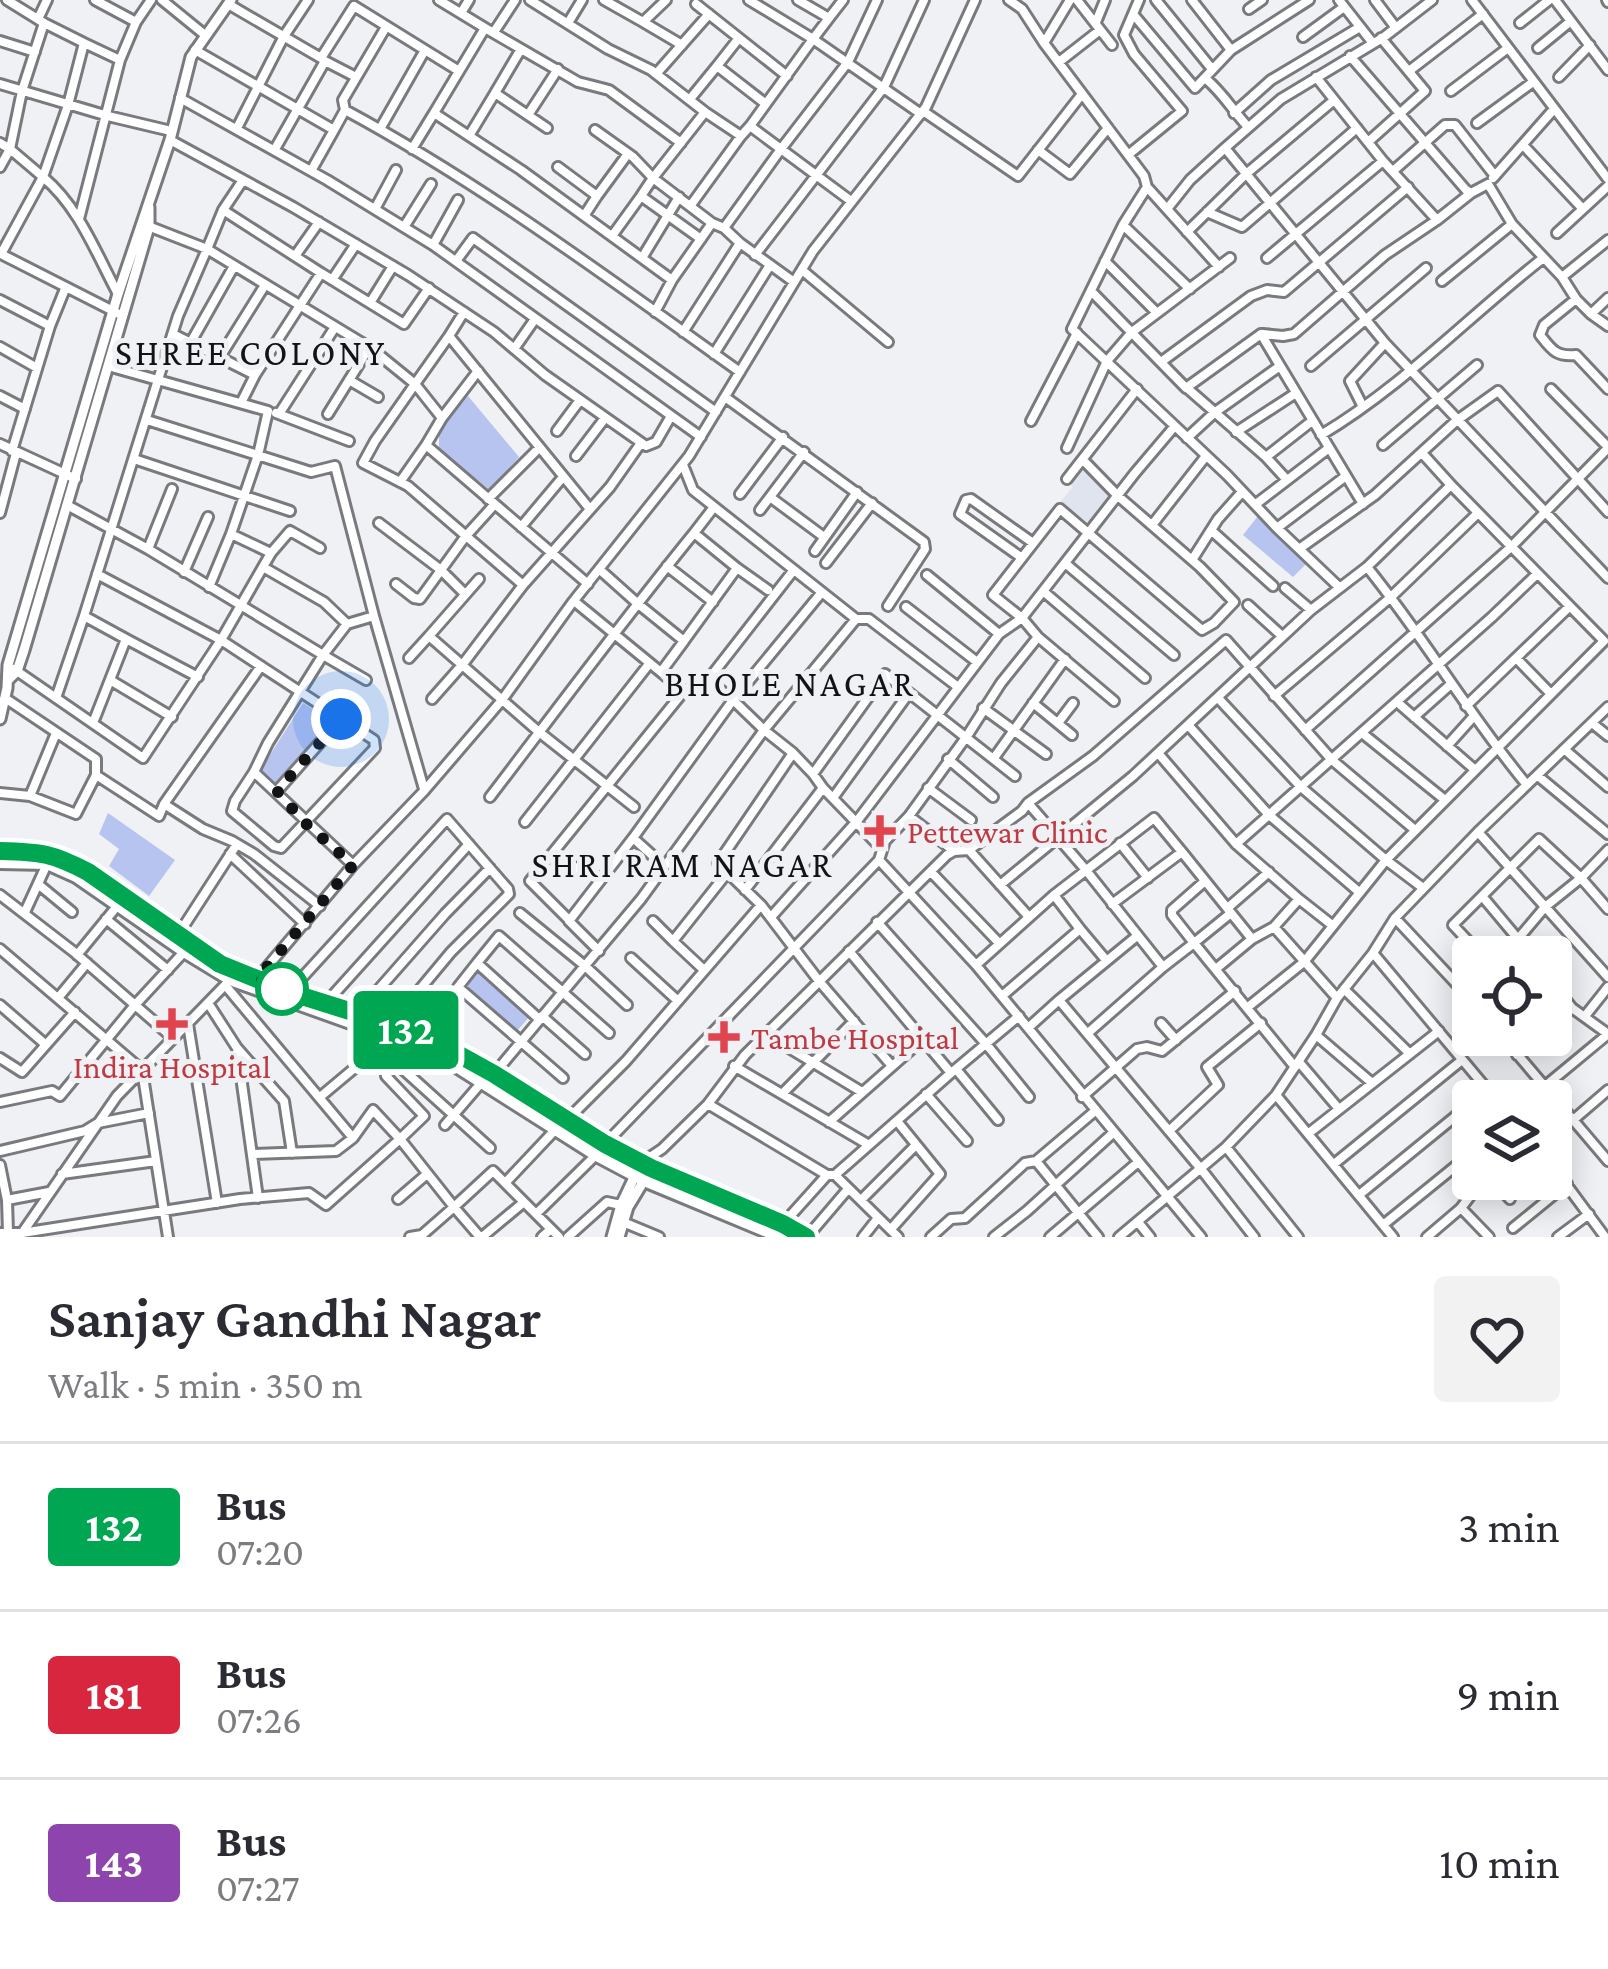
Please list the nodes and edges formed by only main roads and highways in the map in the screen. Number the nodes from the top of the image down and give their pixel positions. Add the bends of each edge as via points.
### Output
1 (229, 2) edge
2 (145, 225) junction
3 (118, 314) junction
4 (71, 477) junction
5 (8, 681) edge
6 (0, 719) edge
7 (1, 862) edge
8 (239, 980) junction
9 (387, 1029) junction
10 (645, 1169) junction
11 (781, 1230) edge
12 (759, 1233) edge
13 (615, 1237) edge
14 (806, 1237) edge

1 - 2 main road via 191,57
2 - 3 main road
2 - 3 main road
3 - 4 main road
3 - 4 main road
4 - 5 main road
5 - 6 main road
7 - 8 highway via 47,864 76,877
7 - 8 highway via 43,852 68,862
8 - 9 highway
8 - 9 highway
9 - 10 highway via 438,1043
9 - 10 highway via 596,1155
10 - 11 highway
10 - 12 highway
10 - 13 main road
10 - 13 main road via 621,1205
11 - 12 highway
11 - 14 highway

